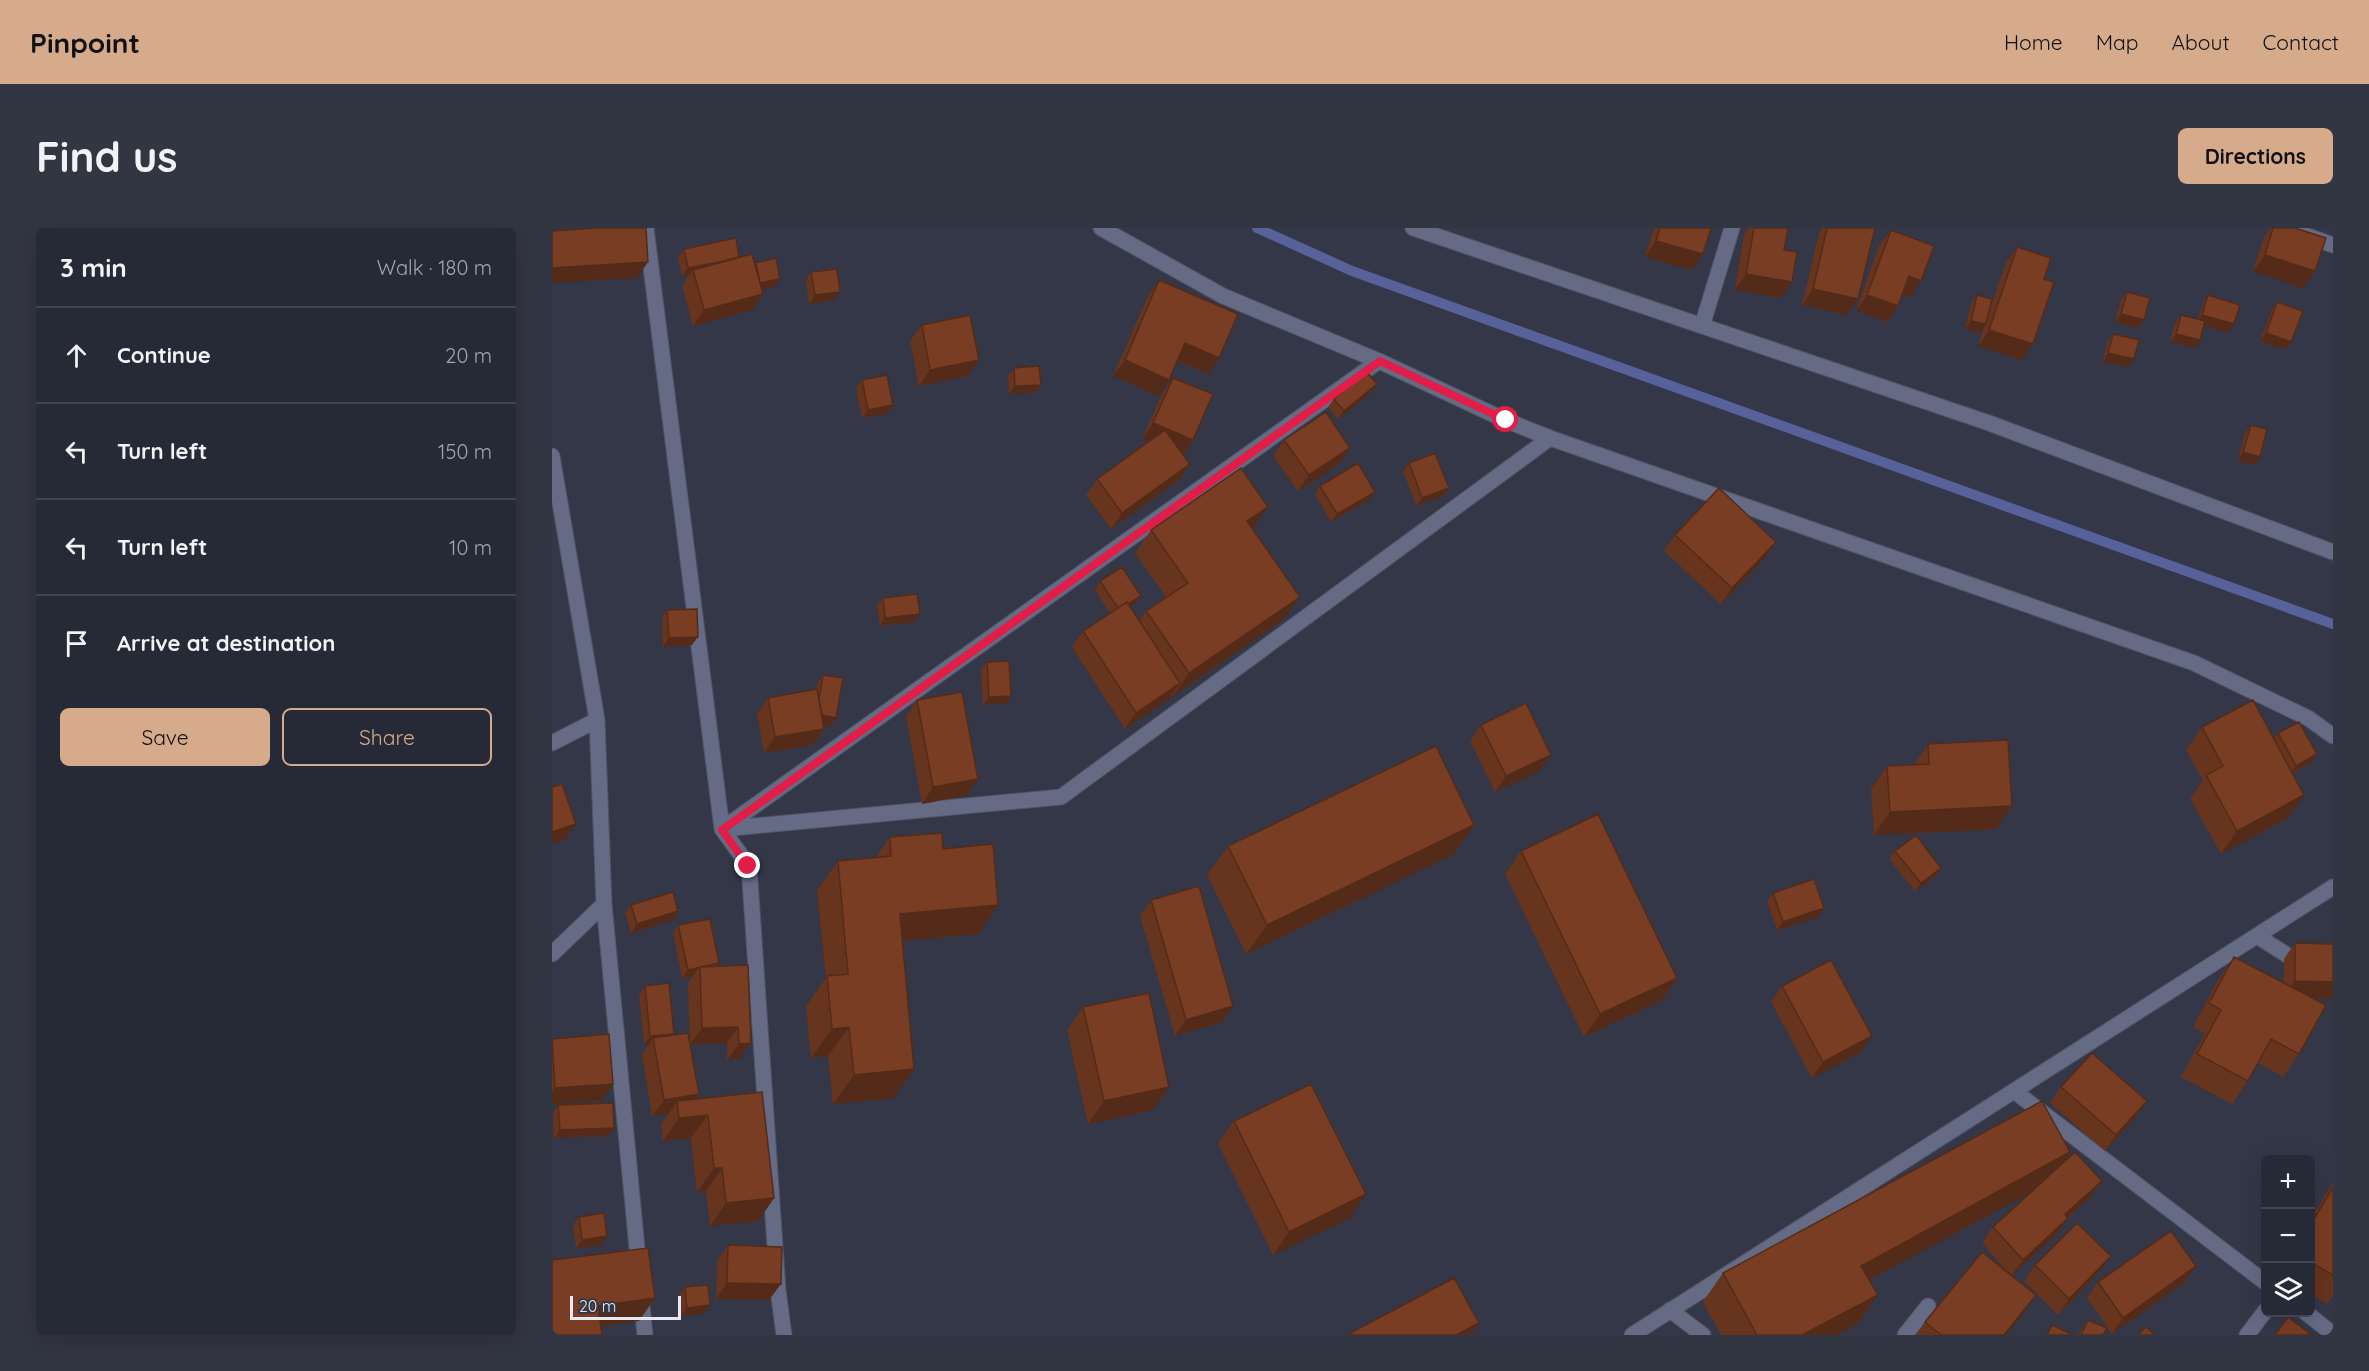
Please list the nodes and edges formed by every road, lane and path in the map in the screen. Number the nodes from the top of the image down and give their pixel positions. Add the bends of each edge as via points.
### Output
1 (646, 228) edge
2 (1101, 228) edge
3 (1413, 228) edge
4 (1732, 228) edge
5 (2285, 228) edge
6 (2333, 245) edge
7 (1702, 326) junction
8 (1380, 361) junction
9 (1550, 438) junction
10 (552, 456) edge
11 (2333, 552) edge
12 (597, 720) junction
13 (2333, 736) edge
14 (552, 742) edge
15 (722, 830) junction
16 (2333, 887) edge
17 (604, 904) junction
18 (2257, 936) junction
19 (552, 954) edge
20 (2333, 984) edge
21 (2014, 1091) junction
22 (2261, 1280) edge
23 (1929, 1306) dead end
24 (1670, 1310) junction
25 (2261, 1316) edge
26 (2311, 1317) edge
27 (2333, 1334) edge
28 (645, 1335) edge
29 (784, 1335) edge
30 (1632, 1335) edge
31 (1703, 1335) edge
32 (1905, 1335) edge
33 (2247, 1335) edge

1 - 15 street
2 - 8 street via 1223,296
3 - 7 street
4 - 7 street
5 - 6 street
7 - 11 street via 1989,423
8 - 9 street
8 - 15 street
9 - 13 street via 2194,663 2308,718
9 - 15 street via 1061,797
10 - 12 street
12 - 14 street
12 - 17 street
15 - 29 street via 748,866
16 - 18 street
17 - 19 street
17 - 28 street
18 - 20 street
18 - 21 street
21 - 22 street
21 - 24 street
23 - 32 street
24 - 30 street
24 - 31 street
25 - 33 street
26 - 27 street

